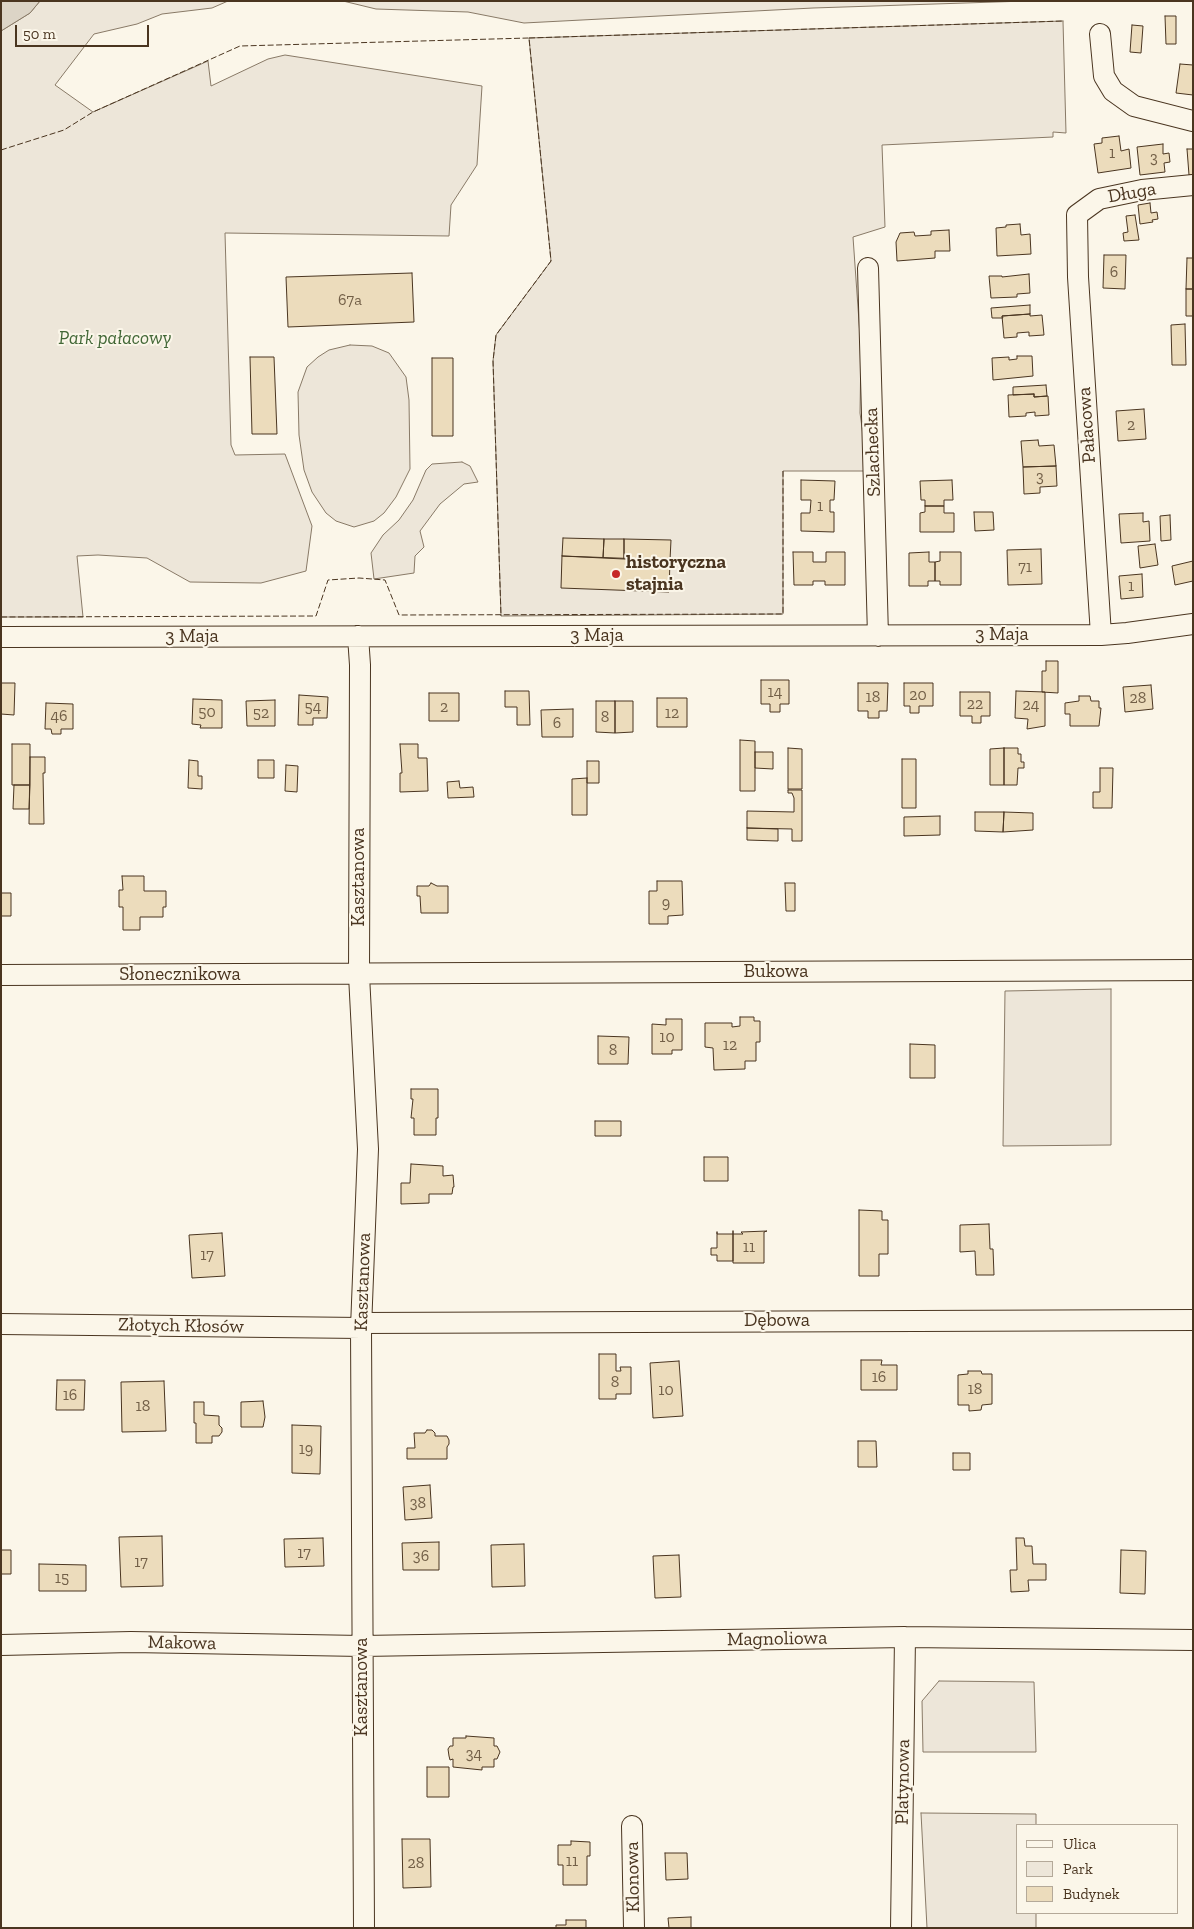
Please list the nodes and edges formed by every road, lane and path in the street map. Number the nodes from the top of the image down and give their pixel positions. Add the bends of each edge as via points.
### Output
1 (1100, 34) dead end
2 (1193, 120) edge
3 (1193, 185) edge
4 (1076, 215) joint
5 (868, 268) dead end
6 (1193, 624) edge
7 (1101, 635) junction
8 (358, 636) junction
9 (878, 636) junction
10 (1, 637) edge
11 (1193, 970) edge
12 (1, 975) edge
13 (359, 975) junction
14 (1193, 1320) edge
15 (1, 1324) edge
16 (361, 1326) junction
17 (905, 1637) junction
18 (1193, 1640) edge
19 (1, 1645) edge
20 (362, 1646) junction
21 (632, 1826) dead end
22 (364, 1928) edge
23 (634, 1928) edge
24 (901, 1928) edge

1 - 2 street via 1104,76 1113,90 1134,106
3 - 4 street, Długa via 1142,190 1099,199
4 - 7 street, Pałacowa
5 - 9 street, Szlachecka
6 - 7 street, 3 Maja
7 - 9 street, 3 Maja
8 - 9 street, 3 Maja
8 - 10 street, 3 Maja
8 - 13 street, Kasztanowa
11 - 13 street, Bukowa
12 - 13 street, Słonecznikowa
13 - 16 street, Kasztanowa via 368,1149
14 - 16 street, Dębowa
15 - 16 street, Złotych Kłosów
16 - 20 street, Kasztanowa
17 - 18 street, Magnoliowa
17 - 20 street, Magnoliowa
17 - 24 street, Platynowa
19 - 20 street, Makowa via 131,1642
20 - 22 street, Kasztanowa
21 - 23 street, Klonowa

